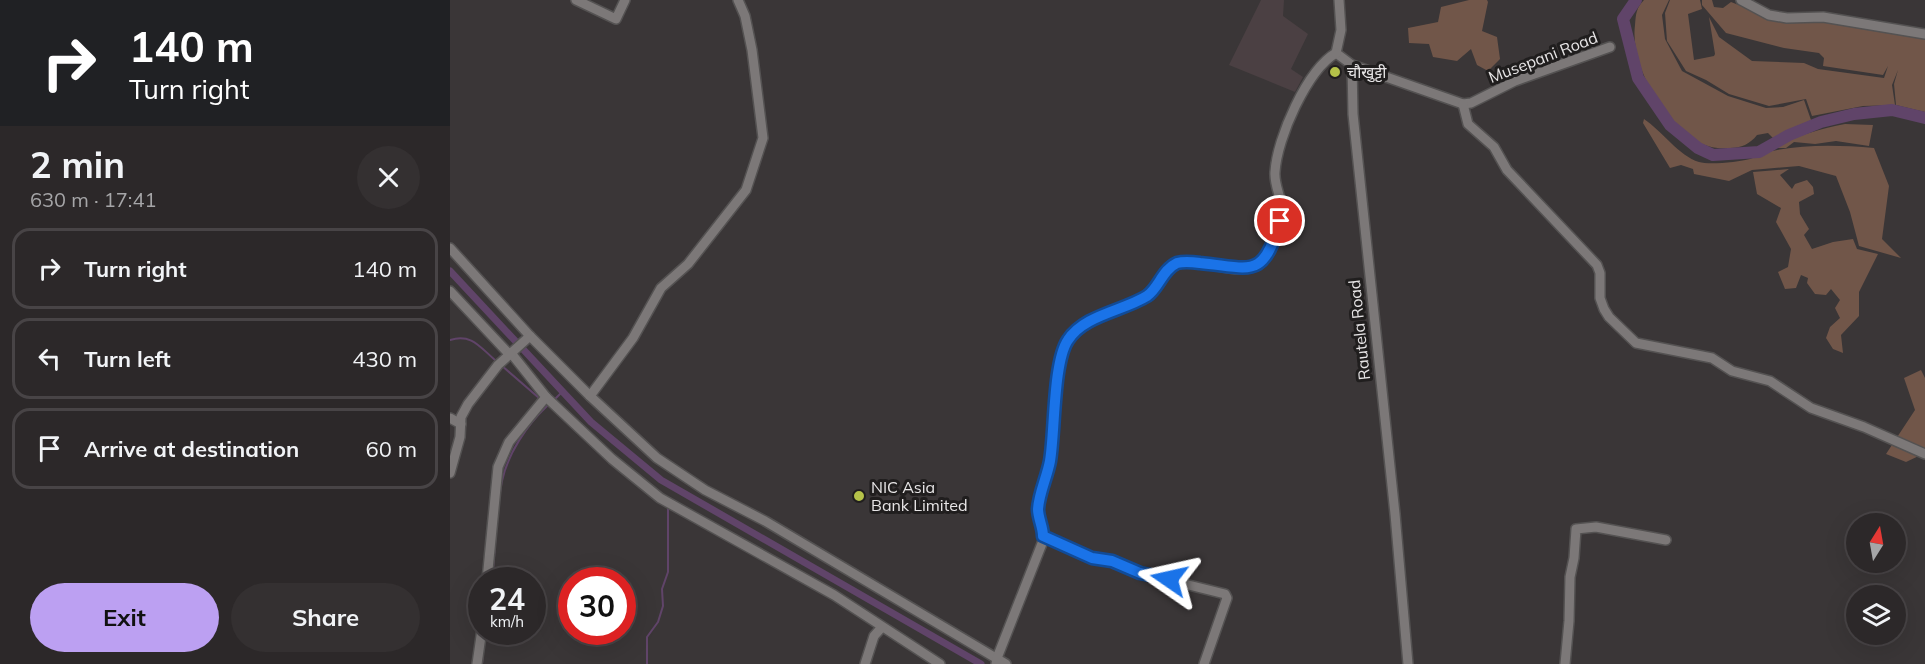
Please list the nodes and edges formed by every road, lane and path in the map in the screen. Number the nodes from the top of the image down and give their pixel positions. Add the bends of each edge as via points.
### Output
1 (576, 0) edge
2 (625, 0) edge
3 (738, 0) edge
4 (1339, 0) edge
5 (1741, 0) edge
6 (1925, 34) edge
7 (1610, 47) dead end
8 (1336, 53) junction
9 (1352, 64) junction
10 (1463, 104) junction
11 (450, 248) edge
12 (450, 291) edge
13 (527, 338) junction
14 (512, 352) junction
15 (590, 396) junction
16 (546, 398) junction
17 (450, 418) edge
18 (461, 424) junction
19 (1925, 454) edge
20 (450, 472) edge
21 (1043, 536) junction
22 (1666, 540) dead end
23 (488, 567) edge
24 (882, 627) junction
25 (480, 645) edge
26 (997, 661) edge
27 (477, 664) edge
28 (865, 664) edge
29 (940, 664) edge
30 (1006, 664) edge
31 (1204, 664) edge
32 (1408, 664) edge
33 (1565, 664) edge

1 - 2 street via 616,20
3 - 15 street via 752,50 763,138 746,190 688,264 661,288 633,338
4 - 8 street via 1341,30
5 - 6 street via 1769,15 1823,17
7 - 10 street, Musepani Road
8 - 9 street
8 - 21 street via 1313,74 1294,108 1279,150 1275,173 1282,205 1280,221 1264,259 1242,269 1178,263 1150,294 1077,329 1067,340 1060,360 1050,462 1038,512
9 - 10 street
9 - 32 street, Rautela Road via 1354,126
10 - 19 street via 1468,124 1494,147 1507,170 1597,265 1604,309 1636,344 1712,358 1732,370 1770,381 1811,408
11 - 13 street
12 - 14 street
13 - 14 street
13 - 15 street
14 - 16 street
14 - 18 street via 468,404
15 - 26 street via 657,458 705,490 765,521
16 - 23 street via 509,442 498,467
16 - 24 street via 660,498 834,595
17 - 18 street
18 - 20 street
21 - 26 street
21 - 31 street via 1092,558 1225,594 1227,598
22 - 33 street via 1596,527 1576,529
24 - 28 street via 874,636
24 - 29 street
25 - 27 street
26 - 30 street

